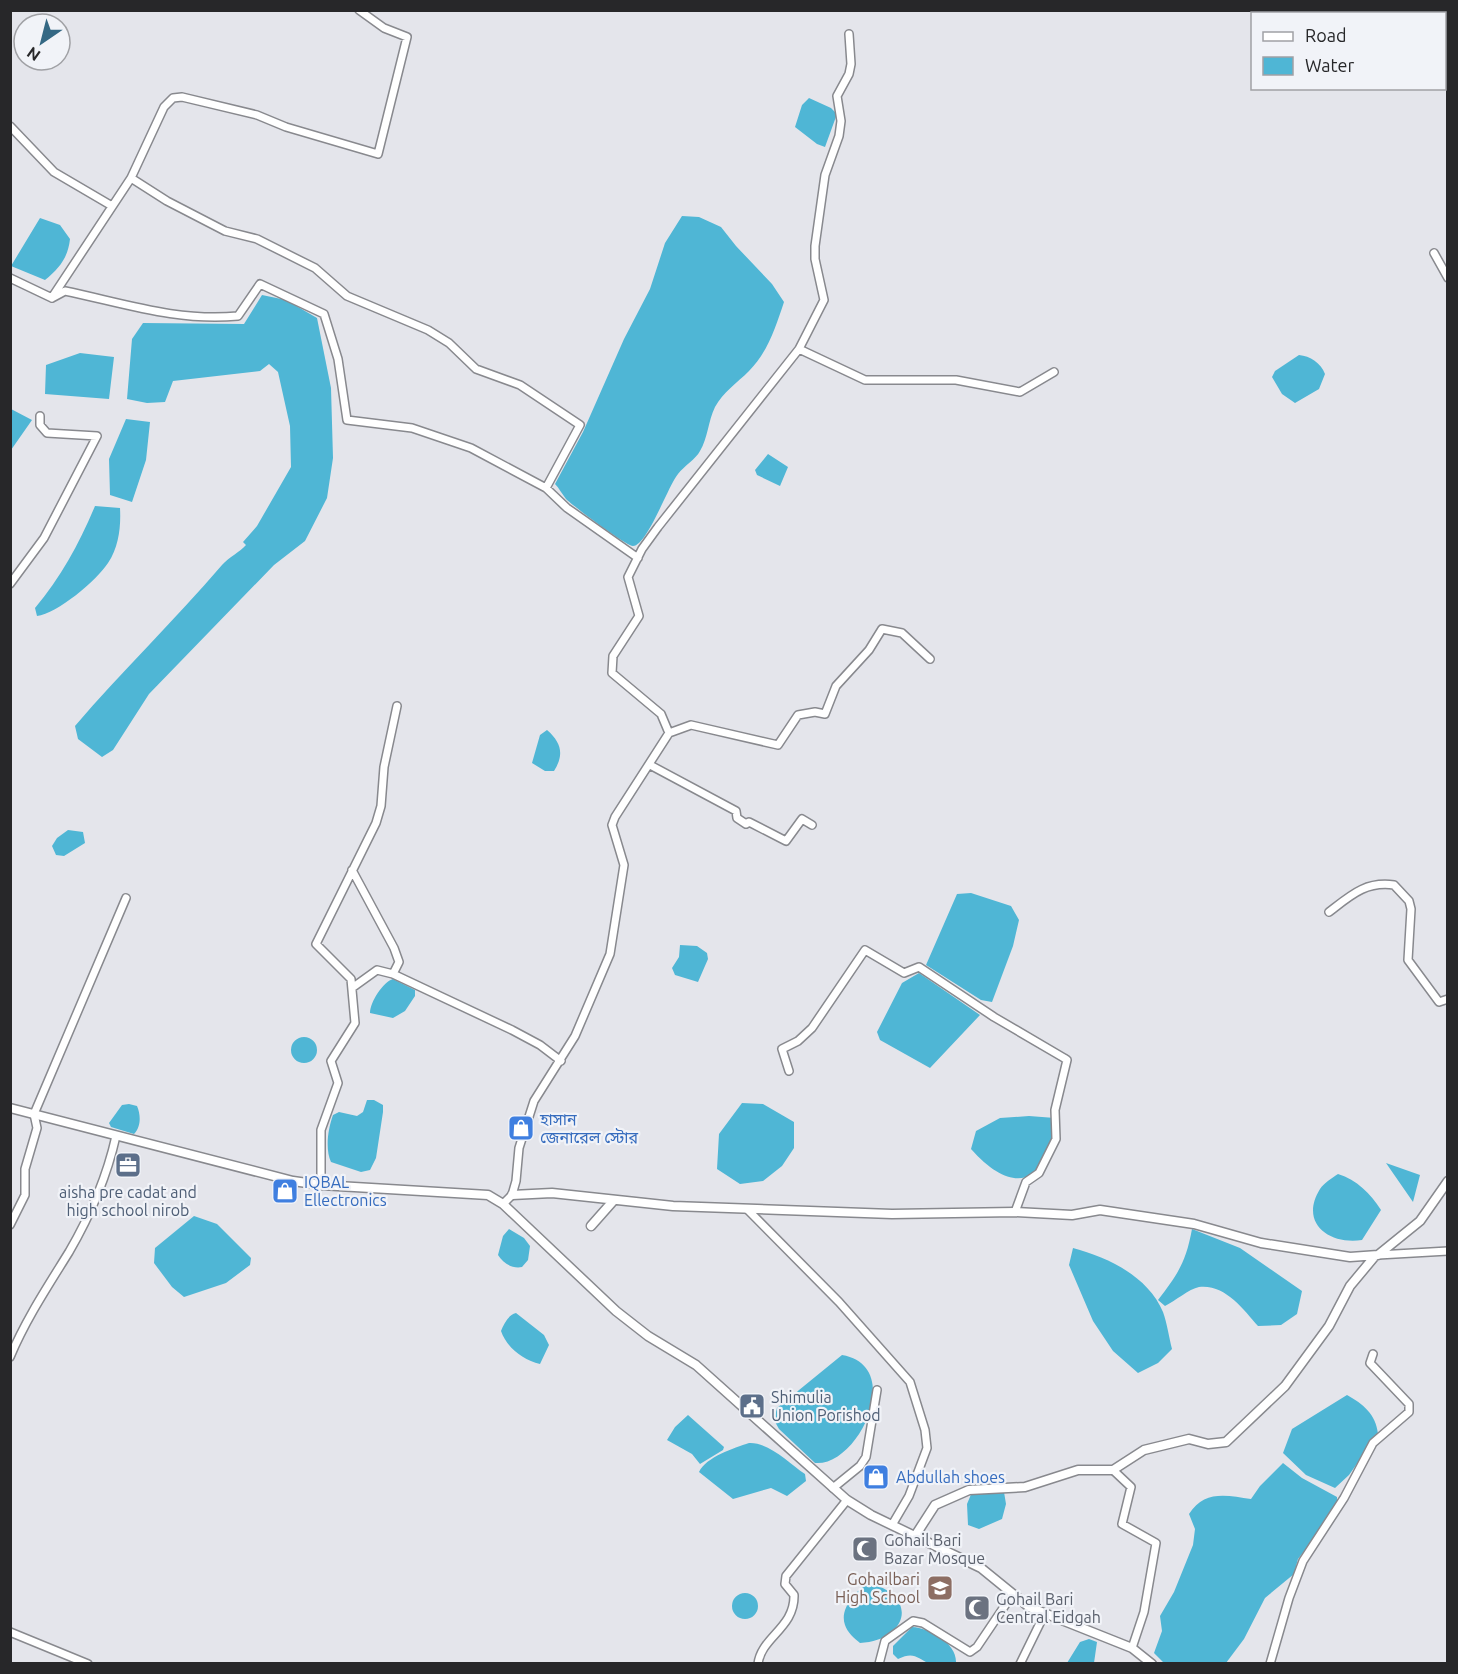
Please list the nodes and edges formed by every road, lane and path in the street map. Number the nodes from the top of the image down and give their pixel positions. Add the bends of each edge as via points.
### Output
1 (359, 10) edge
2 (849, 34) dead end
3 (10, 126) edge
4 (131, 178) junction
5 (112, 206) junction
6 (1434, 254) dead end
7 (10, 278) edge
8 (1448, 278) edge
9 (52, 298) junction
10 (799, 349) junction
11 (1054, 372) dead end
12 (40, 416) dead end
13 (546, 488) junction
14 (638, 558) junction
15 (10, 585) edge
16 (930, 658) dead end
17 (397, 706) dead end
18 (669, 733) junction
19 (650, 765) junction
20 (812, 825) dead end
21 (352, 870) junction
22 (126, 898) dead end
23 (1329, 912) dead end
24 (393, 974) junction
25 (352, 988) junction
26 (1448, 999) edge
27 (561, 1060) junction
28 (789, 1071) dead end
29 (10, 1108) edge
30 (34, 1114) junction
31 (117, 1136) junction
32 (1448, 1181) edge
33 (321, 1185) junction
34 (512, 1195) junction
35 (614, 1200) junction
36 (503, 1204) junction
37 (747, 1209) junction
38 (1015, 1212) junction
39 (10, 1225) edge
40 (591, 1226) dead end
41 (1448, 1251) edge
42 (1376, 1256) junction
43 (1373, 1354) dead end
44 (10, 1357) edge
45 (878, 1390) dead end
46 (1113, 1470) junction
47 (833, 1488) junction
48 (847, 1500) junction
49 (892, 1525) junction
50 (915, 1536) junction
51 (1012, 1595) junction
52 (1044, 1615) junction
53 (10, 1632) edge
54 (1132, 1648) junction
55 (88, 1664) edge
56 (758, 1664) edge
57 (879, 1664) edge
58 (1020, 1664) edge
59 (1152, 1664) edge
60 (1270, 1664) edge

1 - 4 street via 384,28 407,37 378,154 257,115 182,97 172,98 164,107
2 - 10 street via 851,64 837,96 839,136 825,175 815,246 814,259 824,300
3 - 5 street via 54,172
4 - 5 street
4 - 13 street via 225,231 257,239 315,268 347,296 428,330 449,343 476,369 520,385 580,425
5 - 9 street
6 - 8 street
7 - 9 street
9 - 13 street via 65,291 134,309 223,318 238,316 261,284 324,314 338,359 347,420 412,428 471,448
10 - 11 street via 864,380 956,380 1020,392
10 - 14 street via 658,527
12 - 15 street via 40,426 47,433 98,436 44,538
13 - 14 street via 567,508
14 - 18 street via 628,578 639,616 613,656 612,673 661,714
16 - 18 street via 902,633 882,629 869,650 836,686 825,714 798,715 778,746 691,725
17 - 21 street via 384,766 381,806
18 - 19 street
19 - 20 street via 736,811 737,818 746,824 786,841 802,819
19 - 27 street via 612,825 624,865 610,954
21 - 24 street via 394,948 399,962
21 - 25 street via 316,944 344,970
22 - 30 street
23 - 26 street via 1376,883 1394,885 1411,909 1408,960 1439,1002
24 - 25 street via 377,970
24 - 27 street via 512,1030
25 - 33 street via 354,1023 332,1061 338,1083 321,1130
27 - 34 street via 534,1101 519,1148
28 - 38 street via 782,1049 812,1028 865,950 904,973 919,966 1067,1060 1055,1110 1056,1139 1039,1173 1026,1182
29 - 30 street
30 - 31 street
30 - 39 street via 37,1128 25,1169 25,1195
31 - 33 street
31 - 44 street via 86,1218
32 - 42 street via 1420,1221
33 - 36 street via 466,1192 488,1195
34 - 35 street via 552,1193
34 - 36 street
35 - 37 street
35 - 40 street
36 - 47 street via 616,1311 696,1365
37 - 38 street via 892,1214
37 - 49 street via 910,1382 927,1448 909,1496
38 - 42 street via 1072,1215 1100,1210 1134,1214 1194,1224 1261,1243 1350,1257
41 - 42 street
42 - 46 street via 1350,1286 1329,1326 1285,1386 1240,1431 1220,1445 1189,1438 1154,1446
43 - 60 street via 1370,1363 1409,1404 1409,1412 1373,1443 1344,1498 1303,1561
45 - 47 street via 866,1457
46 - 50 street via 1078,1470 1025,1487 969,1490 935,1505
46 - 54 street via 1131,1487 1122,1524 1156,1542 1144,1612
47 - 48 street
48 - 49 street
48 - 56 street via 786,1576 794,1607 759,1656
49 - 50 street
50 - 51 street via 981,1568
51 - 52 street
51 - 57 street via 970,1652 923,1623 914,1622 885,1641
52 - 54 street
52 - 58 street
53 - 55 street
54 - 59 street

